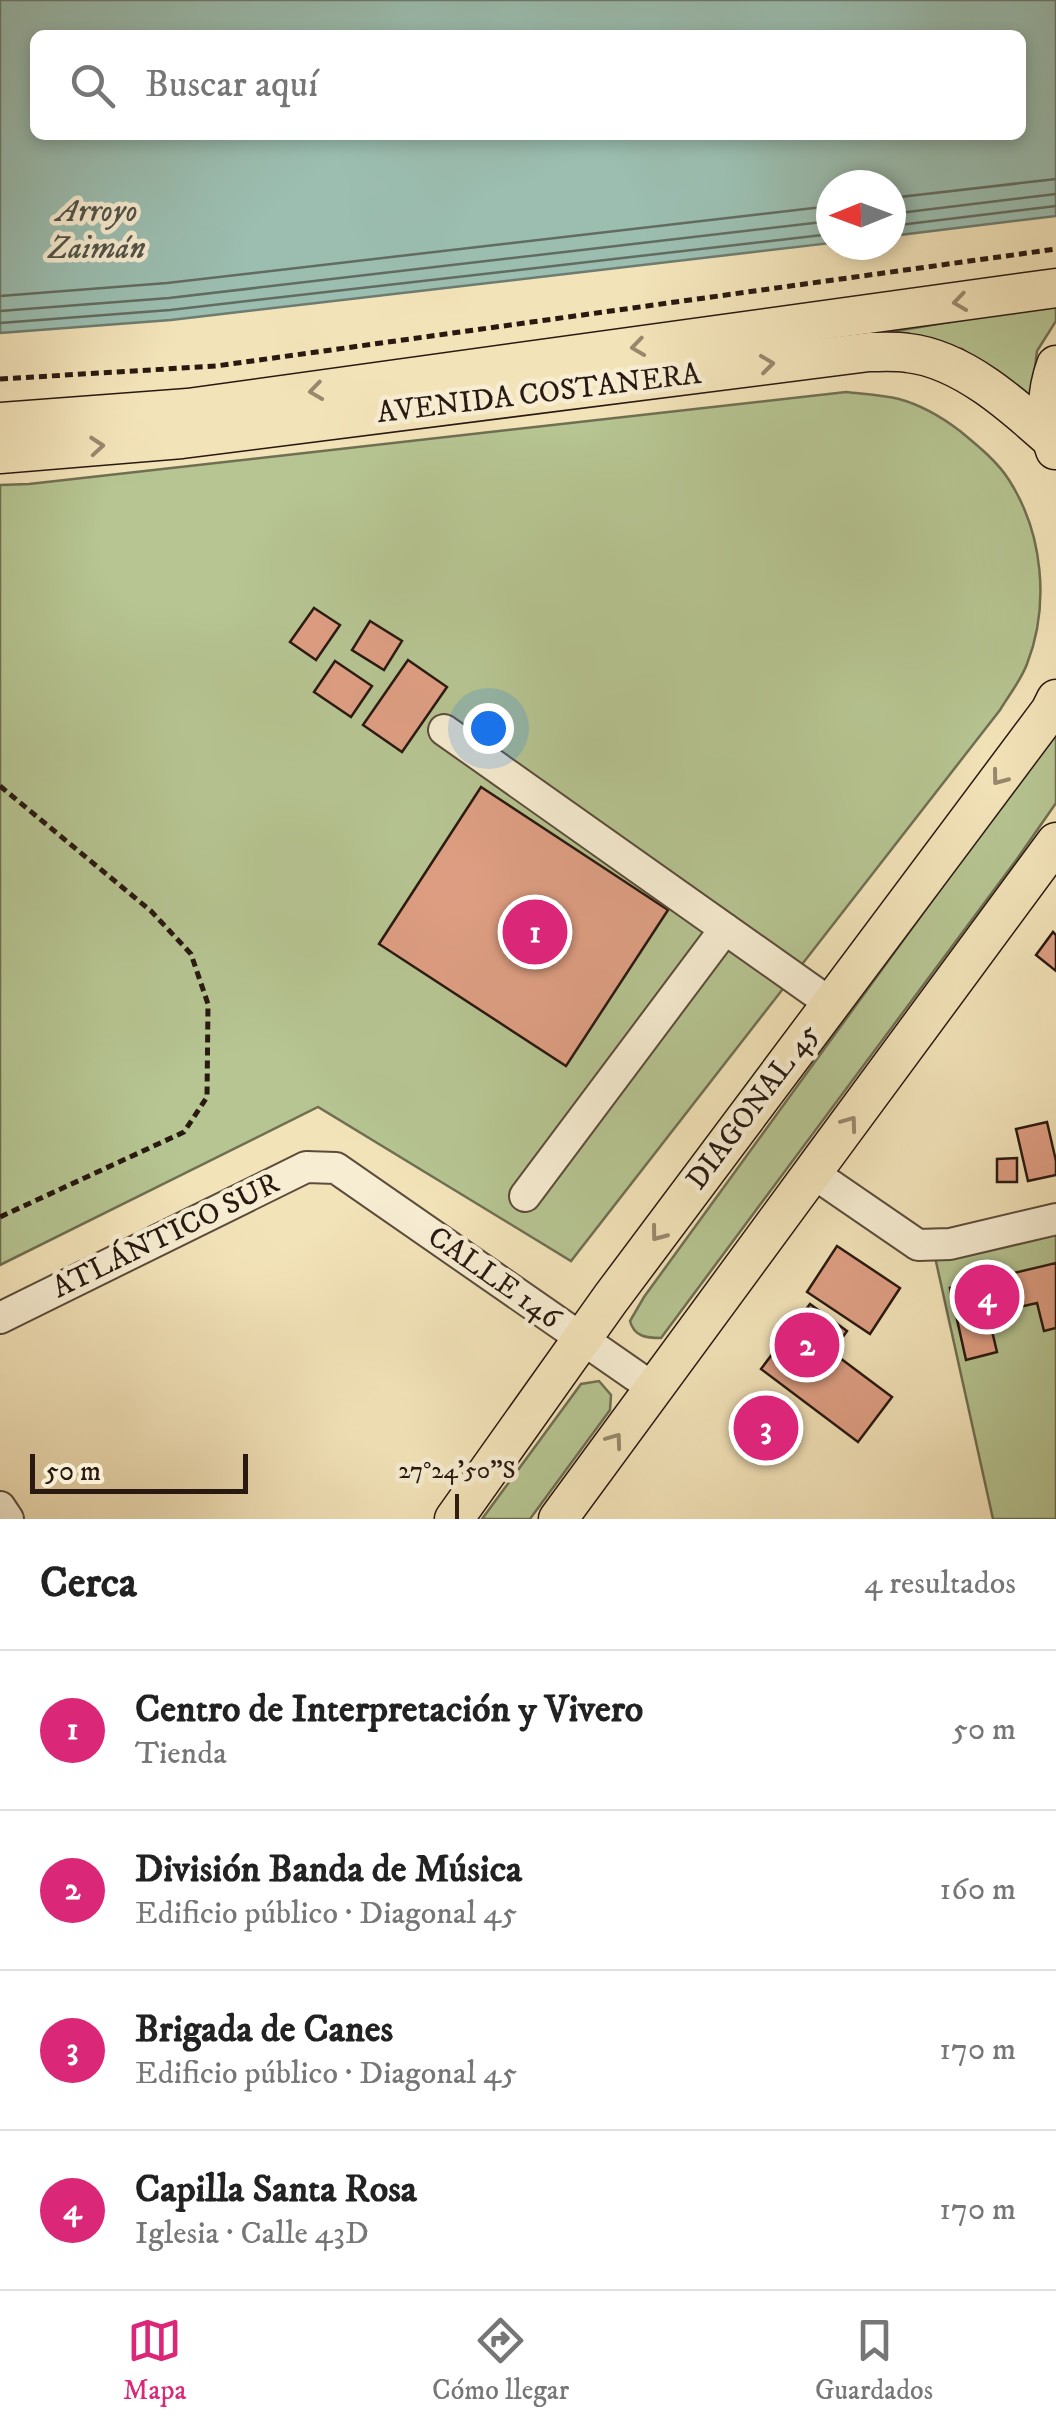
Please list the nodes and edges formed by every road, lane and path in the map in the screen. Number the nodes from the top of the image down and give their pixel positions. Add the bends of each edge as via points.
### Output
1 (1056, 249) edge
2 (1056, 288) edge
3 (1056, 365) edge
4 (0, 379) edge
5 (0, 422) edge
6 (1054, 446) edge
7 (0, 454) edge
8 (1056, 698) edge
9 (444, 730) dead end
10 (0, 786) edge
11 (1056, 842) edge
12 (725, 929) junction
13 (830, 1003) junction
14 (336, 1168) joint
15 (813, 1173) junction
16 (525, 1196) dead end
17 (0, 1217) edge
18 (1056, 1220) edge
19 (0, 1318) edge
20 (582, 1338) junction
21 (653, 1388) junction
22 (0, 1507) edge
23 (8, 1519) edge
24 (454, 1519) edge
25 (558, 1519) edge

1 - 4 path via 216,366
2 -> 5 main road, AVENIDA COSTANERA via 208,406
3 - 6 main road via 1048,408
7 -> 6 main road, AVENIDA COSTANERA via 182,439 869,352 910,353 948,364 1008,400
8 -> 13 main road, DIAGONAL 45
9 - 12 street
10 - 17 path via 151,911 190,954 208,1004 207,1097 184,1132
15 -> 11 main road
12 - 13 street
12 - 16 street
13 -> 20 main road, DIAGONAL 45
14 - 19 street, ATLÁNTICO SUR via 306,1167
14 - 20 street, CALLE 146
15 - 18 street via 918,1245
15 - 21 main road
20 - 21 street, CALLE 146
20 - 24 main road, DIAGONAL 45
25 -> 21 main road
22 - 23 street

